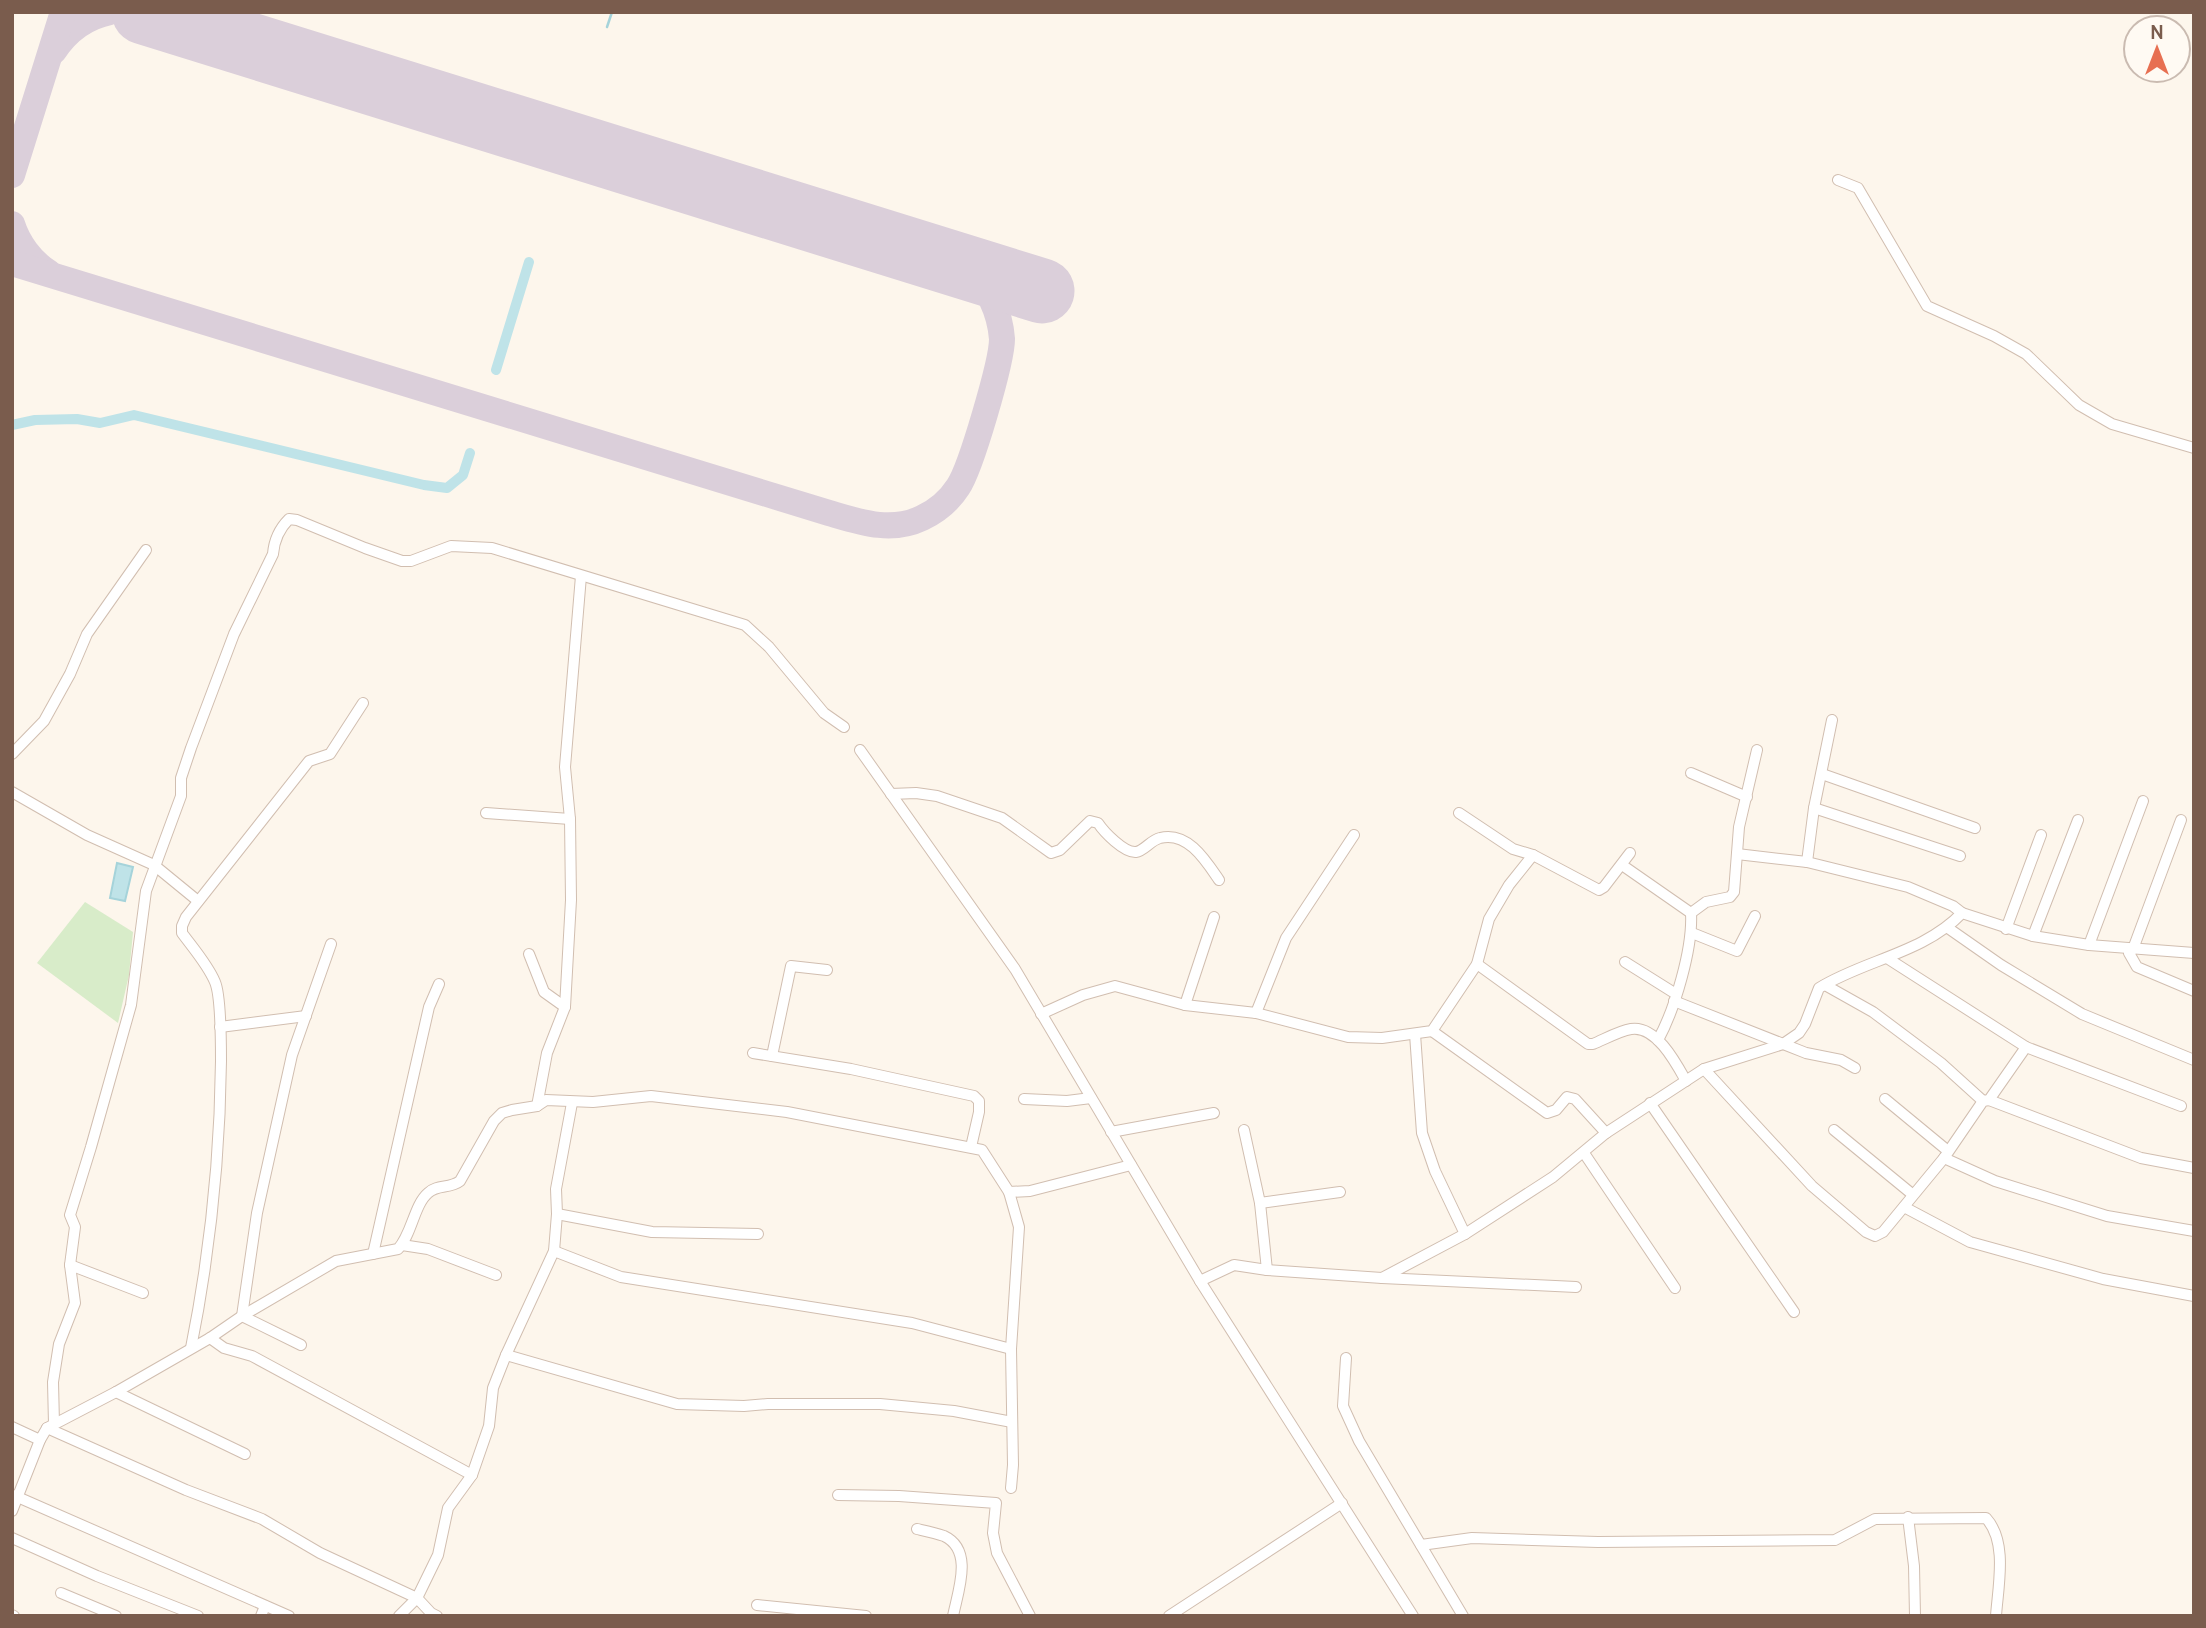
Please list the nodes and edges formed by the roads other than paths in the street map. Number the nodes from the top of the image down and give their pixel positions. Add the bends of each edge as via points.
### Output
1 (1838, 180) dead end
2 (2194, 448) edge
3 (146, 550) dead end
4 (581, 576) junction
5 (363, 702) dead end
6 (1832, 720) dead end
7 (844, 727) dead end
8 (860, 750) dead end
9 (1756, 750) dead end
10 (12, 754) edge
11 (1691, 773) dead end
12 (1822, 774) junction
13 (12, 792) edge
14 (891, 794) junction
15 (1746, 797) junction
16 (2144, 801) dead end
17 (1814, 808) junction
18 (486, 813) dead end
19 (1459, 813) dead end
20 (570, 819) junction
21 (2078, 820) dead end
22 (2181, 820) dead end
23 (1975, 828) dead end
24 (1354, 835) dead end
25 (2041, 835) dead end
26 (1630, 853) dead end
27 (1737, 854) junction
28 (1533, 855) junction
29 (1960, 856) dead end
30 (1807, 862) junction
31 (1622, 864) junction
32 (154, 866) junction
33 (1219, 880) dead end
34 (198, 901) junction
35 (1691, 913) junction
36 (1962, 913) junction
37 (1755, 916) dead end
38 (1214, 917) dead end
39 (1948, 928) junction
40 (2006, 929) junction
41 (1692, 933) junction
42 (2033, 936) junction
43 (331, 944) dead end
44 (2089, 945) junction
45 (2133, 949) junction
46 (2194, 953) edge
47 (529, 954) dead end
48 (1887, 958) junction
49 (1625, 962) dead end
50 (1476, 964) junction
51 (827, 970) dead end
52 (439, 984) dead end
53 (1825, 985) junction
54 (2194, 991) edge
55 (1674, 998) junction
56 (1185, 1005) junction
57 (565, 1007) junction
58 (1255, 1013) junction
59 (1041, 1014) junction
60 (306, 1016) junction
61 (220, 1027) junction
62 (1432, 1031) junction
63 (1415, 1034) junction
64 (1658, 1040) junction
65 (1783, 1044) junction
66 (2026, 1047) junction
67 (753, 1053) dead end
68 (772, 1056) junction
69 (2194, 1060) edge
70 (1854, 1068) dead end
71 (1704, 1069) junction
72 (1686, 1081) junction
73 (1091, 1098) junction
74 (1024, 1099) dead end
75 (1885, 1099) dead end
76 (1986, 1101) junction
77 (572, 1103) junction
78 (1650, 1103) junction
79 (537, 1106) junction
80 (2181, 1106) dead end
81 (1214, 1113) dead end
82 (1244, 1130) dead end
83 (1834, 1130) dead end
84 (1111, 1132) junction
85 (1606, 1133) junction
86 (971, 1147) junction
87 (1584, 1153) junction
88 (1946, 1154) junction
89 (1131, 1165) junction
90 (2194, 1168) edge
91 (1009, 1192) junction
92 (1340, 1192) dead end
93 (1912, 1194) junction
94 (1260, 1203) junction
95 (1904, 1207) junction
96 (557, 1214) junction
97 (2194, 1231) edge
98 (758, 1234) dead end
99 (1465, 1234) junction
100 (402, 1245) junction
101 (554, 1251) junction
102 (373, 1254) junction
103 (70, 1265) junction
104 (1267, 1270) junction
105 (496, 1275) dead end
106 (1382, 1278) junction
107 (1200, 1281) junction
108 (1576, 1287) dead end
109 (1675, 1288) dead end
110 (143, 1293) dead end
111 (2194, 1296) edge
112 (1794, 1312) dead end
113 (242, 1315) junction
114 (210, 1338) junction
115 (301, 1345) dead end
116 (191, 1348) junction
117 (1011, 1349) junction
118 (506, 1355) junction
119 (1346, 1358) dead end
120 (116, 1392) junction
121 (1012, 1422) junction
122 (50, 1426) junction
123 (12, 1427) edge
124 (40, 1440) junction
125 (245, 1454) dead end
126 (472, 1475) junction
127 (1011, 1488) dead end
128 (838, 1495) dead end
129 (15, 1496) edge
130 (1342, 1503) junction
131 (12, 1511) edge
132 (1908, 1517) junction
133 (917, 1529) dead end
134 (12, 1538) edge
135 (1421, 1545) junction
136 (61, 1593) dead end
137 (417, 1598) junction
138 (757, 1605) dead end
139 (263, 1611) edge
140 (116, 1616) edge
141 (198, 1616) edge
142 (289, 1616) edge
143 (399, 1616) edge
144 (437, 1616) edge
145 (866, 1616) edge
146 (953, 1616) edge
147 (1030, 1616) edge
148 (1169, 1616) edge
149 (1413, 1616) edge
150 (1463, 1616) edge
151 (1915, 1616) edge
152 (1996, 1616) edge

1 - 2 street via 1858,188 1927,306 2026,354 2079,405 2112,424
3 - 10 street via 87,634 44,721
4 - 7 street via 744,625 769,647 824,713
4 - 20 street via 565,767
4 - 32 street via 492,548 464,545 402,561 289,519 234,634
5 - 34 street via 330,754 309,761
6 - 12 street
8 - 14 street
9 - 15 street
11 - 15 street
12 - 17 street
12 - 23 street
13 - 32 street via 78,831
14 - 33 street via 937,796 1002,818 1051,853 1090,821 1098,822 1105,834 1132,852 1160,838 1173,839 1195,846
14 - 59 street via 1015,969
15 - 27 street
16 - 44 street
17 - 29 street
17 - 30 street
18 - 20 street
19 - 28 street via 1513,849
20 - 57 street
21 - 42 street
22 - 45 street
24 - 58 street via 1286,938
25 - 40 street
26 - 31 street
27 - 30 street
27 - 35 street via 1734,892
28 - 31 street via 1599,890
28 - 50 street via 1489,919
30 - 36 street via 1908,887
31 - 35 street
32 - 34 street
32 - 103 street via 146,891 131,1004 70,1215 75,1227
34 - 61 street via 182,933 216,982
35 - 41 street
36 - 39 street
36 - 40 street
37 - 41 street via 1737,951
38 - 56 street
39 - 48 street
39 - 69 street via 2082,1014
40 - 42 street
41 - 55 street
42 - 44 street
43 - 60 street
44 - 45 street
45 - 46 street
45 - 54 street via 2129,953 2137,967
47 - 57 street via 544,992
48 - 53 street
48 - 66 street
49 - 55 street
50 - 62 street
50 - 64 street via 1588,1044 1632,1029
51 - 68 street via 791,966
52 - 102 street via 429,1007
53 - 65 street via 1819,988 1799,1033
53 - 76 street via 1873,1012
55 - 64 street via 1670,1019
55 - 65 street
56 - 58 street
56 - 59 street via 1115,986
57 - 79 street via 547,1053
58 - 63 street via 1348,1037
59 - 73 street
60 - 61 street
60 - 113 street via 292,1055 257,1213
61 - 116 street via 214,1205
62 - 63 street
62 - 85 street via 1547,1113 1567,1097 1575,1098
63 - 99 street via 1422,1133
64 - 72 street
65 - 70 street
65 - 71 street
66 - 76 street
66 - 80 street
67 - 68 street
68 - 86 street via 974,1096 979,1112
71 - 72 street
71 - 95 street via 1812,1186 1867,1232 1875,1236 1883,1232
72 - 78 street
73 - 74 street
73 - 84 street
75 - 88 street
76 - 88 street
76 - 90 street via 2141,1158
77 - 79 street via 546,1100
77 - 86 street via 651,1097 692,1101 787,1112
77 - 96 street via 556,1189
78 - 85 street
78 - 112 street
79 - 100 street via 512,1110 494,1121 460,1181 428,1192
81 - 84 street
82 - 94 street
83 - 93 street
84 - 89 street
85 - 87 street
86 - 91 street via 982,1150
87 - 99 street
87 - 109 street
88 - 93 street
88 - 97 street via 1995,1181 2108,1216
89 - 91 street via 1030,1191
89 - 107 street
91 - 117 street via 1019,1227
92 - 94 street
93 - 95 street
94 - 104 street
95 - 111 street via 1970,1242 2103,1279
96 - 98 street via 652,1232
96 - 101 street
99 - 106 street
100 - 102 street
100 - 105 street via 428,1249
101 - 117 street via 621,1277 912,1323
101 - 118 street
102 - 113 street via 336,1261
103 - 110 street
103 - 122 street via 75,1303 59,1344
104 - 106 street
104 - 107 street via 1234,1265
106 - 108 street
107 - 130 street
113 - 114 street
113 - 115 street
114 - 116 street
114 - 126 street via 252,1356
116 - 120 street
117 - 121 street
118 - 121 street via 677,1404 880,1404
118 - 126 street via 493,1388 489,1426
119 - 135 street via 1343,1406 1379,1478
120 - 122 street
120 - 125 street
121 - 127 street
122 - 124 street
122 - 137 street via 186,1490 262,1519 320,1553
123 - 124 street
124 - 129 street
126 - 137 street via 448,1508 438,1555
128 - 147 street via 996,1503 993,1533 997,1553
129 - 131 street
129 - 139 street
130 - 148 street
130 - 149 street
132 - 135 street via 1875,1519 1835,1540 1472,1538
132 - 151 street
132 - 152 street via 1986,1518 1992,1524 1999,1551
133 - 146 street via 945,1537 958,1548 963,1570
134 - 141 street
135 - 150 street
136 - 140 street
137 - 143 street
137 - 144 street
138 - 145 street
139 - 142 street

